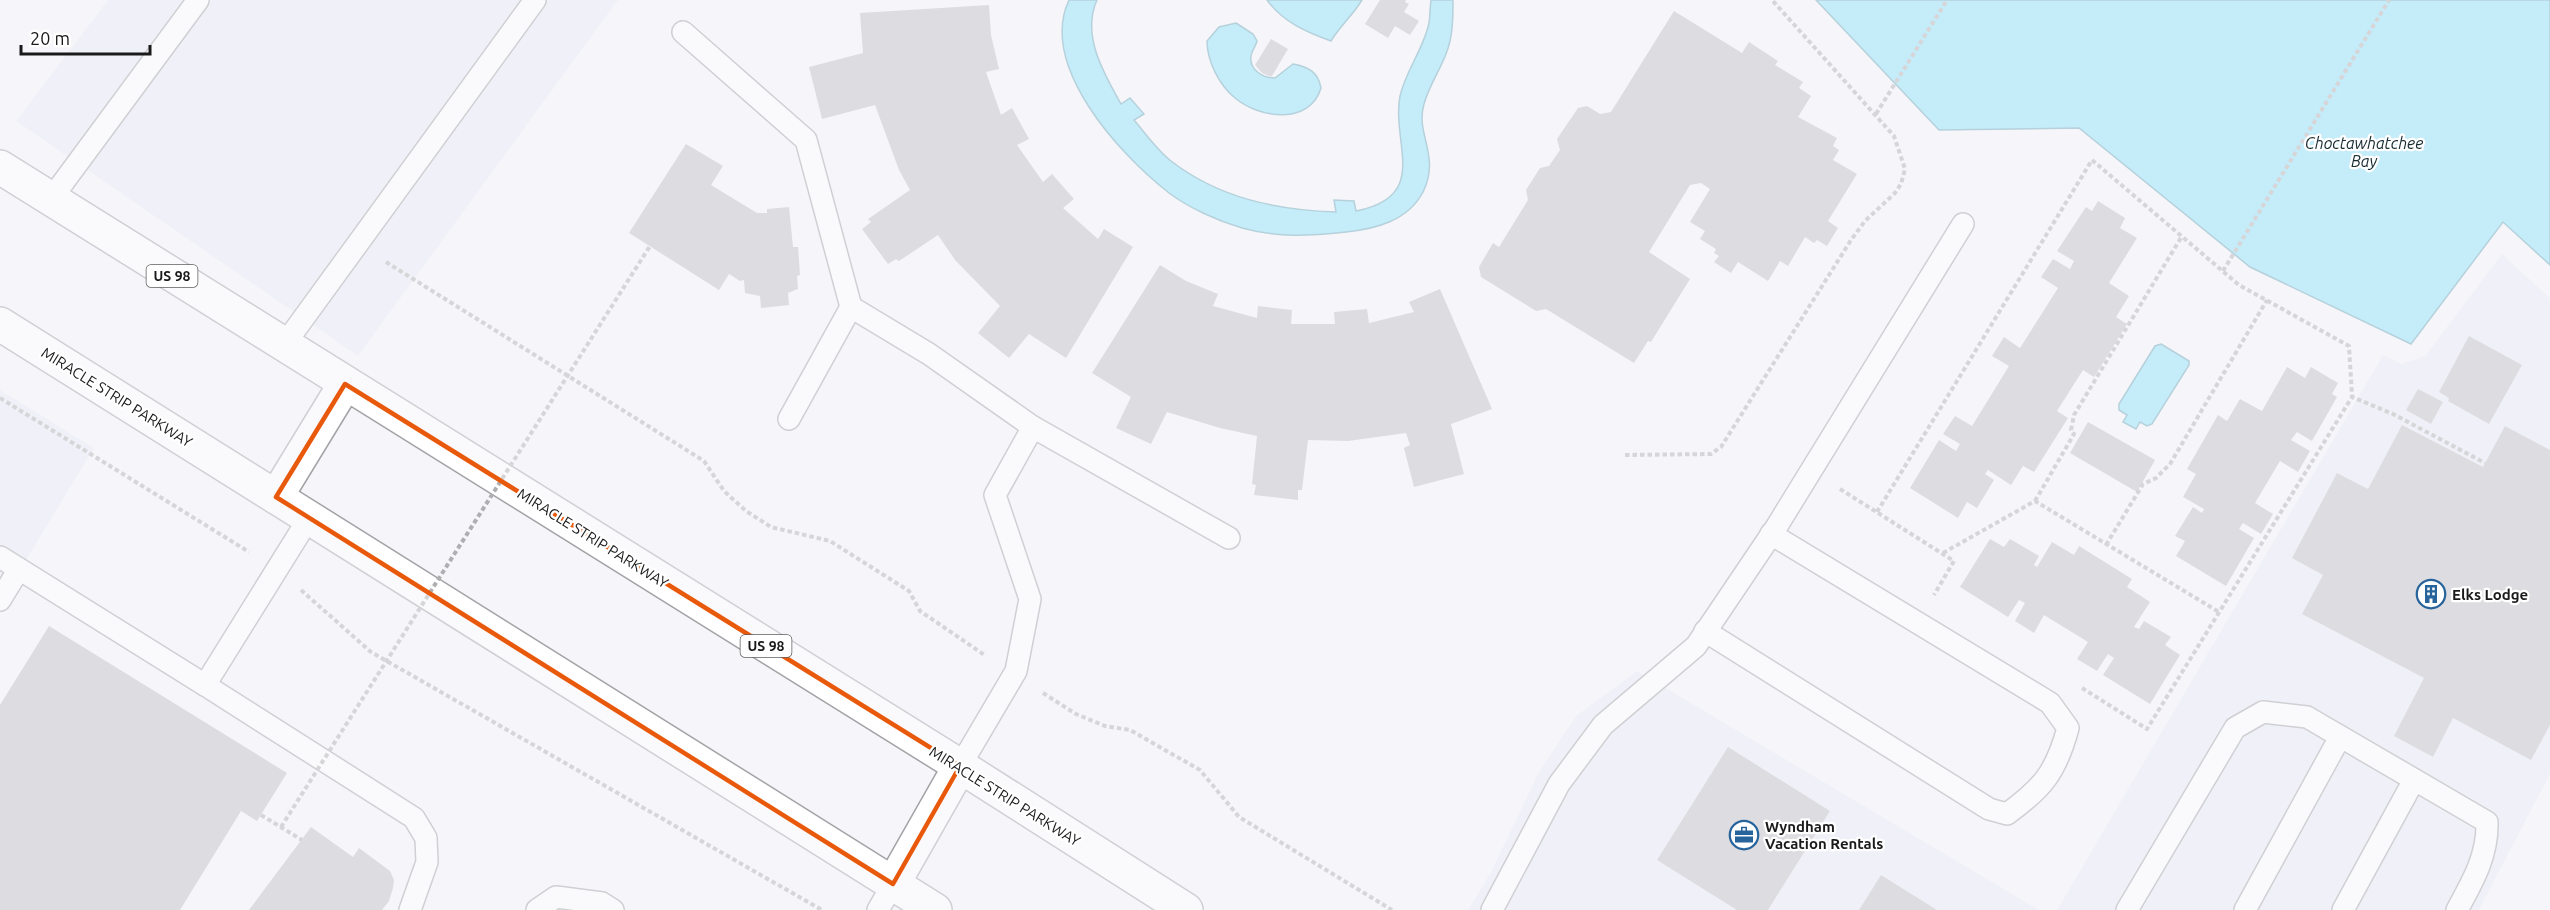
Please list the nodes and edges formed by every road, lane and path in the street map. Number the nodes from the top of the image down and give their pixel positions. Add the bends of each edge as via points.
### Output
1 (198, 0) edge
2 (535, 0) edge
3 (1772, 0) edge
4 (1947, 0) edge
5 (2389, 0) edge
6 (683, 32) dead end
7 (1876, 114) junction
8 (0, 167) edge
9 (51, 199) junction
10 (1963, 224) dead end
11 (2182, 236) junction
12 (357, 244) junction
13 (650, 246) dead end
14 (2223, 271) junction
15 (2267, 300) junction
16 (851, 307) junction
17 (0, 324) edge
18 (284, 345) junction
19 (345, 384) junction
20 (2352, 397) junction
21 (0, 398) edge
22 (789, 419) dead end
23 (1033, 427) junction
24 (1625, 455) dead end
25 (2485, 463) dead end
26 (1811, 471) junction
27 (276, 497) junction
28 (2035, 501) junction
29 (1877, 512) junction
30 (309, 518) junction
31 (1771, 534) junction
32 (1229, 538) dead end
33 (2106, 545) junction
34 (1943, 553) junction
35 (0, 557) edge
36 (19, 569) junction
37 (278, 570) junction
38 (0, 600) edge
39 (1943, 600) dead end
40 (2219, 612) junction
41 (1705, 631) junction
42 (1014, 674) junction
43 (205, 685) junction
44 (2079, 686) dead end
45 (2340, 736) junction
46 (960, 766) junction
47 (2414, 780) junction
48 (261, 815) dead end
49 (281, 827) junction
50 (302, 840) dead end
51 (885, 897) edge
52 (410, 910) edge
53 (537, 910) edge
54 (613, 910) edge
55 (822, 910) edge
56 (935, 910) edge
57 (1186, 910) edge
58 (1392, 910) edge
59 (1492, 910) edge
60 (2127, 910) edge
61 (2245, 910) edge
62 (2343, 910) edge
63 (2457, 910) edge

1 - 9 lane
2 - 12 lane
3 - 7 path
4 - 7 path
5 - 14 path
6 - 16 lane via 806,140
7 - 24 path via 1899,151 1905,169 1901,184 1851,240 1721,447 1712,454
8 - 9 highway, MIRACLE STRIP PARKWAY / US 98
9 - 18 highway, MIRACLE STRIP PARKWAY / US 98
10 - 26 lane
11 - 14 path
11 - 28 path via 2074,415 2074,434
11 - 29 path via 2092,160
12 - 18 lane
12 - 42 path via 704,462 724,491 771,527 831,541 909,591 920,611
13 - 49 path, bridge
14 - 15 path
15 - 20 path via 2349,346
15 - 33 path via 2170,464 2143,484
16 - 22 lane
16 - 23 lane via 929,354
17 - 27 highway, MIRACLE STRIP PARKWAY
18 - 19 highway, MIRACLE STRIP PARKWAY / US 98
19 - 27 highway
19 - 46 highway, MIRACLE STRIP PARKWAY / US 98
20 - 25 path
20 - 40 path
21 - 37 path
23 - 32 lane
23 - 42 lane via 995,495 1030,599
26 - 29 path
26 - 31 lane
27 - 30 highway, MIRACLE STRIP PARKWAY
28 - 33 path
28 - 34 path
29 - 34 path
30 - 37 lane
30 - 51 highway, MIRACLE STRIP PARKWAY
31 - 41 lane
31 - 41 lane via 2050,704 2068,728 2060,757 2036,793 2007,814 1989,808
33 - 40 path
34 - 39 path via 1954,561 1933,594
35 - 36 lane
36 - 38 lane
36 - 43 lane
37 - 43 lane
37 - 55 path via 371,652
40 - 44 path via 2147,729
41 - 59 lane via 1696,646 1603,725 1559,784
42 - 46 lane
42 - 58 path via 1076,714 1105,726 1130,730 1200,770 1239,817
43 - 52 lane via 414,818 426,838 427,862
45 - 47 lane
45 - 60 lane via 2307,717 2264,712 2235,728
45 - 61 lane
46 - 51 highway
46 - 57 highway, MIRACLE STRIP PARKWAY / US 98
47 - 62 lane
47 - 63 lane via 2487,822 2487,843
48 - 49 path
49 - 50 path
51 - 56 highway, MIRACLE STRIP PARKWAY
53 - 54 lane via 556,897 602,903

